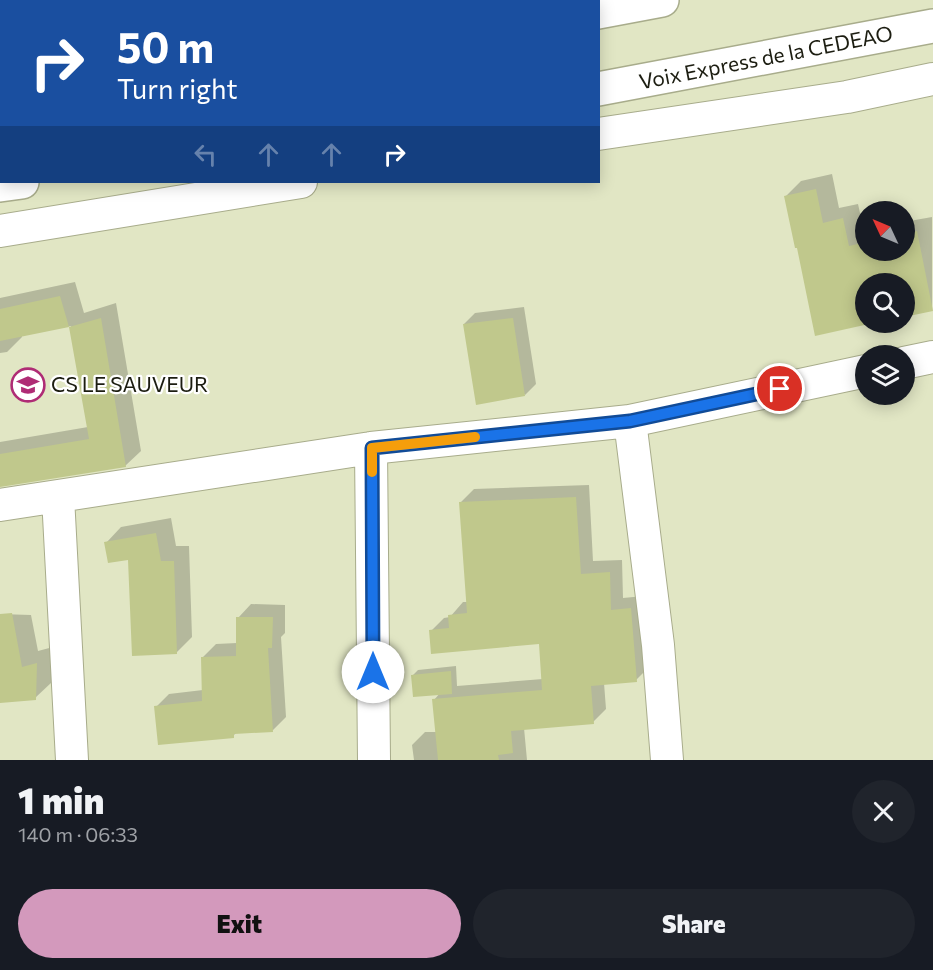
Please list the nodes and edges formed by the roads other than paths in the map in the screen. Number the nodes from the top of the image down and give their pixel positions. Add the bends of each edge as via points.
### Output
1 (663, 0) edge
2 (600, 12) edge
3 (933, 26) edge
4 (933, 79) edge
5 (600, 89) edge
6 (600, 134) edge
7 (295, 183) edge
8 (0, 231) edge
9 (933, 357) edge
10 (915, 361) edge
11 (855, 373) edge
12 (630, 421) junction
13 (372, 448) junction
14 (58, 496) junction
15 (0, 505) edge
16 (72, 760) edge
17 (374, 760) edge
18 (668, 760) edge

1 - 2 main road
3 - 5 main road, Voix Express de la CEDEAO
4 - 6 street via 847,97
7 - 8 street
9 - 10 street
11 - 12 street
12 - 13 street
12 - 18 street
13 - 14 street
13 - 17 street
14 - 15 street
14 - 16 street

